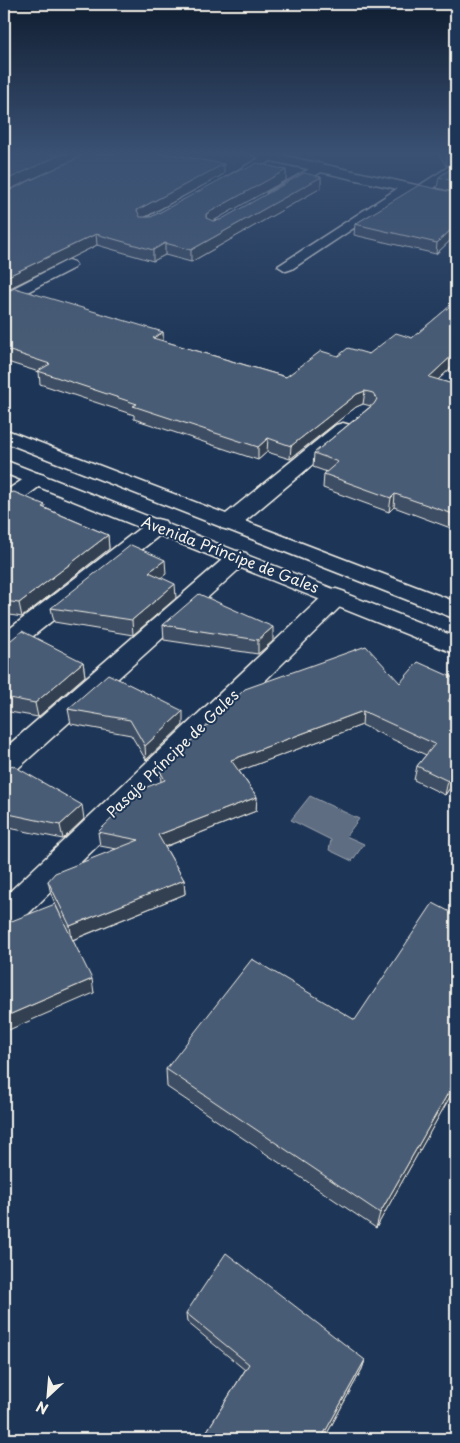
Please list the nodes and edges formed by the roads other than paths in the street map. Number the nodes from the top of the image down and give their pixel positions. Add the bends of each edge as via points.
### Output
1 (354, 221) edge
2 (68, 265) edge
3 (286, 266) dead end
4 (4, 299) edge
5 (356, 419) edge
6 (4, 435) edge
7 (4, 466) edge
8 (38, 479) junction
9 (4, 502) edge
10 (229, 523) junction
11 (157, 526) junction
12 (238, 558) junction
13 (336, 597) junction
14 (456, 611) edge
15 (4, 646) edge
16 (456, 646) edge
17 (4, 765) edge
18 (10, 911) dead end

1 - 3 street
2 - 4 street
5 - 10 street
6 - 10 street, Avenida Príncipe de Gales
7 - 8 street, Avenida Príncipe de Gales
8 - 9 street
8 - 11 street, Avenida Príncipe de Gales
10 - 14 street, Avenida Príncipe de Gales
11 - 12 street, Avenida Príncipe de Gales
11 - 15 street
12 - 13 street, Avenida Príncipe de Gales
12 - 17 street
13 - 16 street, Avenida Príncipe de Gales
13 - 18 street, Pasaje Príncipe de Gales

